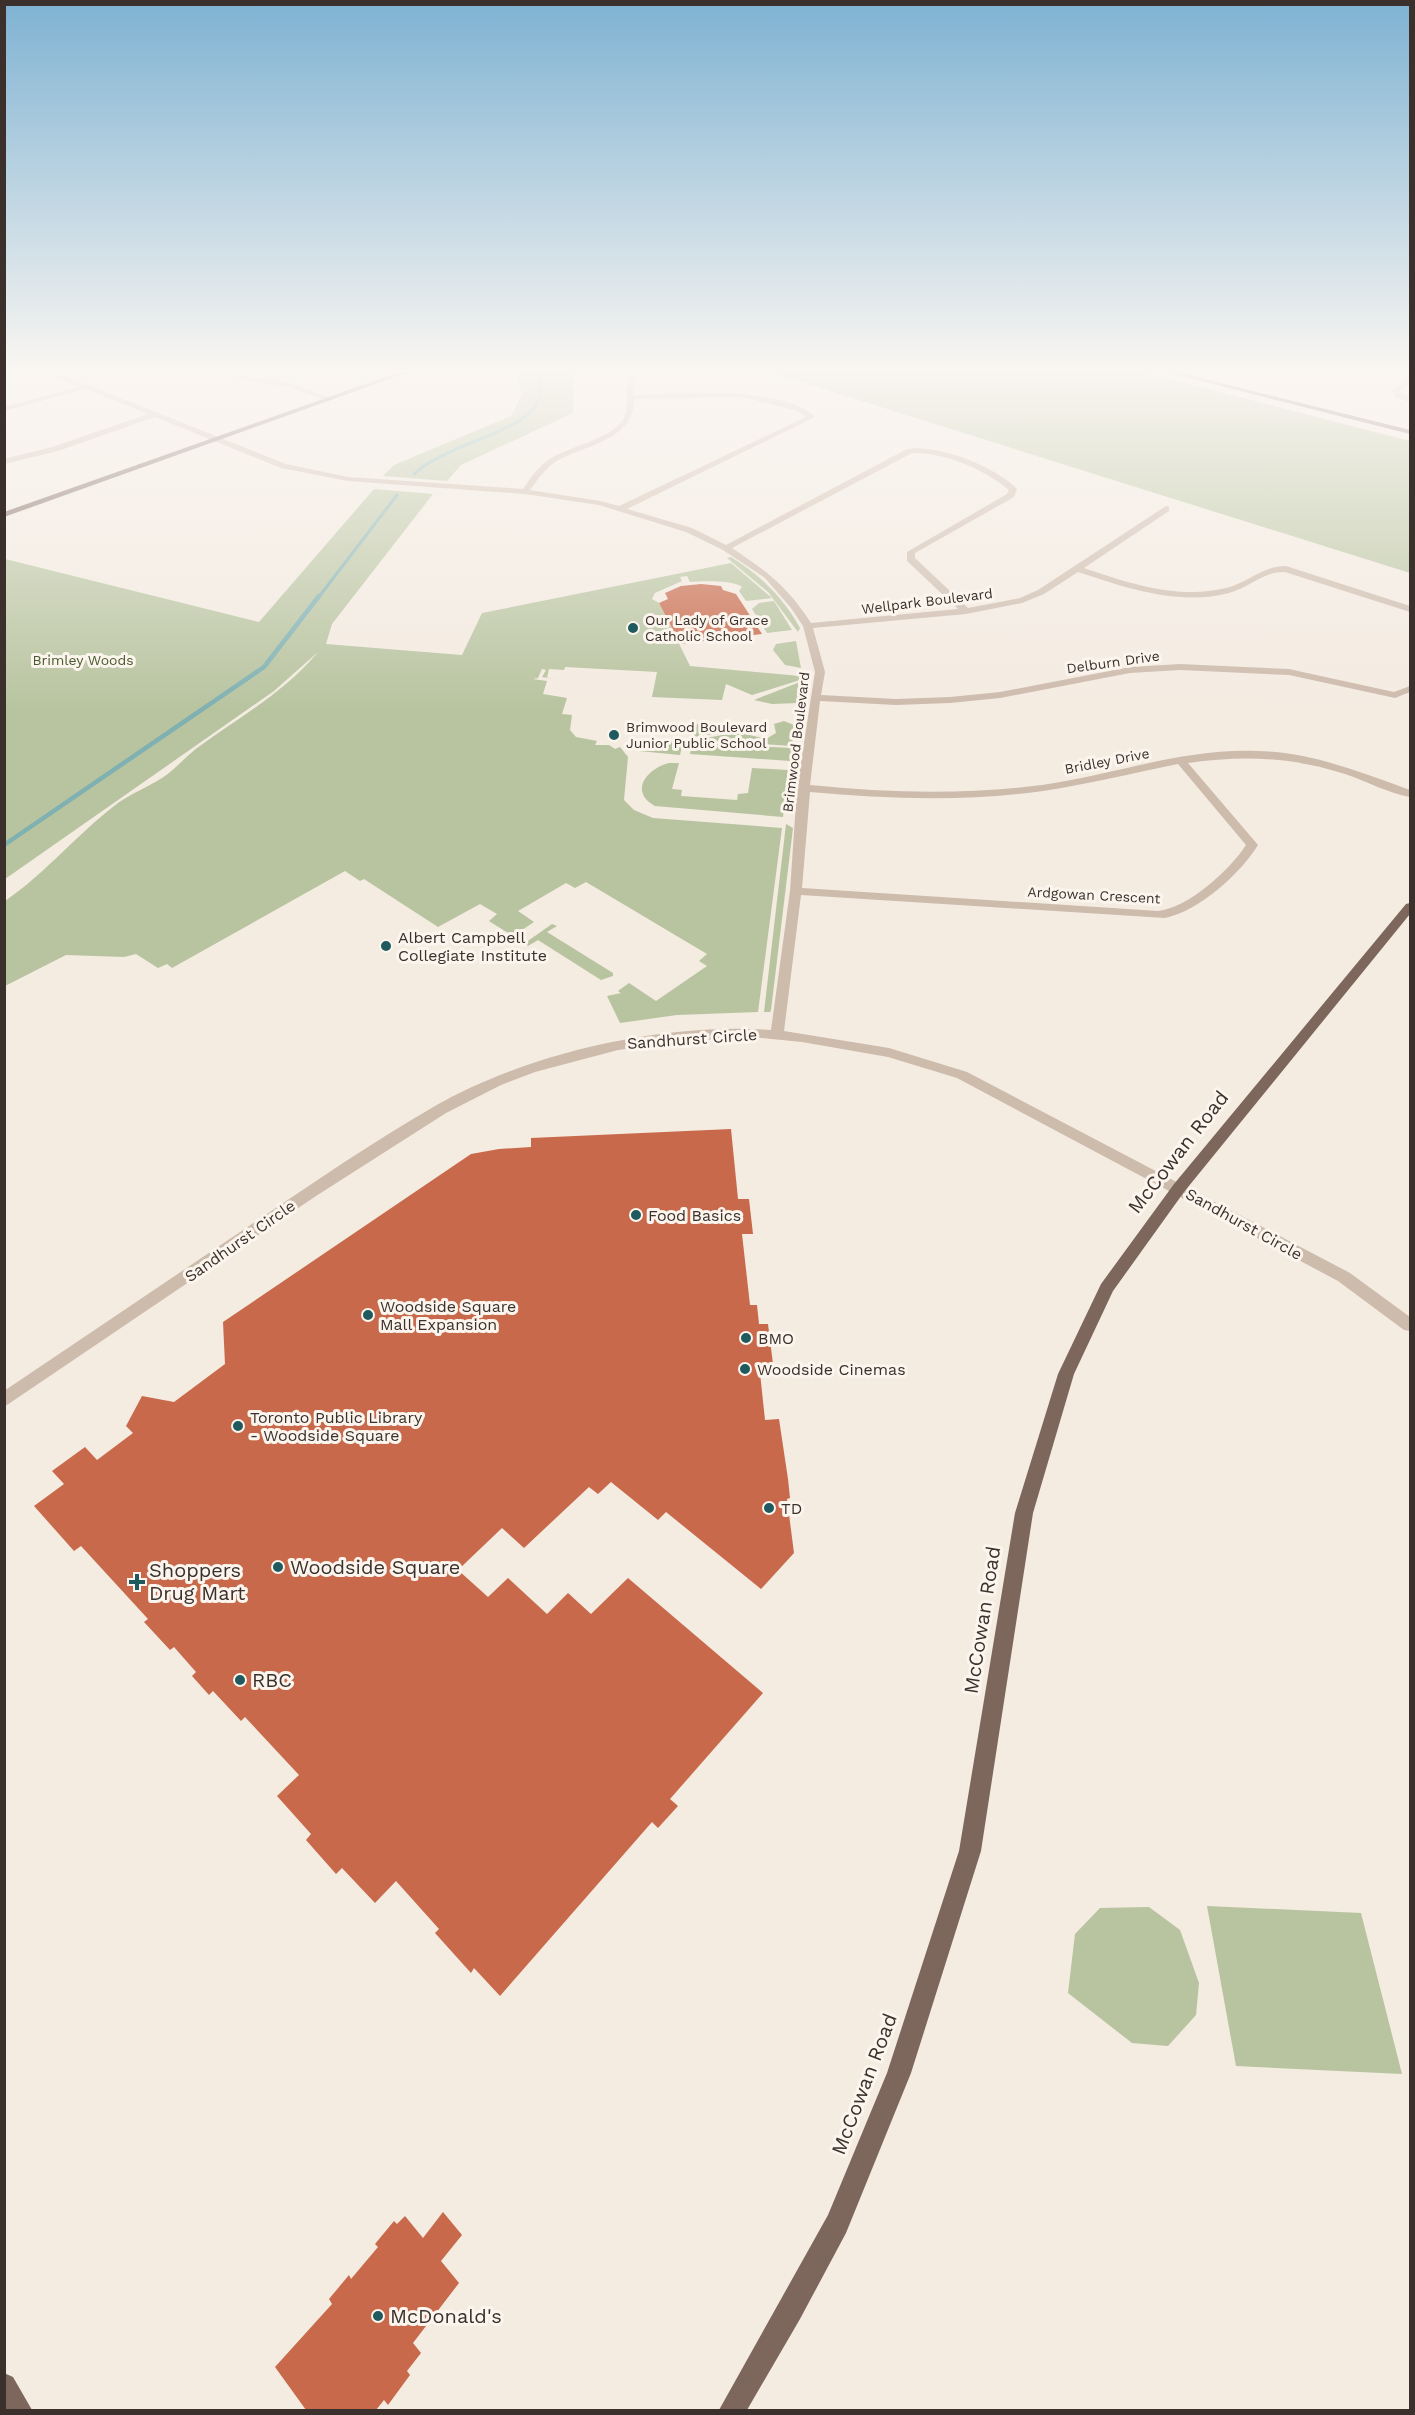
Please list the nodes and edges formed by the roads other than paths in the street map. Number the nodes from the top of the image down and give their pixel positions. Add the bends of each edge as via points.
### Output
1 (90, 485) edge
2 (439, 485) edge
3 (530, 485) edge
4 (670, 485) edge
5 (846, 485) edge
6 (1007, 485) edge
7 (525, 492) junction
8 (622, 508) junction
9 (1166, 509) dead end
10 (4, 515) edge
11 (726, 548) junction
12 (1077, 569) junction
13 (1410, 609) edge
14 (966, 611) junction
15 (808, 626) junction
16 (1410, 689) edge
17 (817, 698) junction
18 (1181, 761) junction
19 (803, 788) junction
20 (1410, 794) edge
21 (796, 891) junction
22 (1410, 907) edge
23 (777, 1035) junction
24 (1179, 1188) junction
25 (1410, 1325) edge
26 (4, 1400) edge
27 (4, 2386) edge
28 (19, 2410) edge
29 (732, 2410) edge

1 - 10 main road
2 - 7 street, Brimwood Boulevard
3 - 7 street
4 - 8 street
5 - 11 street
6 - 14 street via 1013,489 1011,495 911,552 910,559
7 - 8 street, Brimwood Boulevard
8 - 11 street, Brimwood Boulevard via 690,530
9 - 12 street, Wellpark Boulevard
11 - 15 street, Brimwood Boulevard via 768,576
12 - 13 street via 1143,589 1202,593 1228,591 1263,572 1286,569
12 - 14 street, Wellpark Boulevard via 1022,600
14 - 15 street, Wellpark Boulevard
15 - 17 street, Brimwood Boulevard via 820,672
16 - 17 street, Delburn Drive via 1395,695 1289,672 1180,667 1130,670 950,700
17 - 19 street, Brimwood Boulevard
18 - 19 street, Bridley Drive via 1013,792 924,796
18 - 20 street, Bridley Drive via 1236,754 1291,758 1330,766
18 - 21 street, Ardgowan Crescent via 1252,845 1249,853 1196,899 1172,913
19 - 21 street, Brimwood Boulevard
21 - 23 street, Brimwood Boulevard
22 - 24 main road, McCowan Road
23 - 24 street, Sandhurst Circle via 848,1044 962,1075
23 - 26 street, Sandhurst Circle via 674,1037 618,1045 496,1082 441,1109 379,1147
24 - 25 street, Sandhurst Circle via 1344,1277
24 - 29 main road, McCowan Road via 1107,1288 1066,1374 1024,1514 970,1851 903,2062 837,2224
27 - 28 main road

